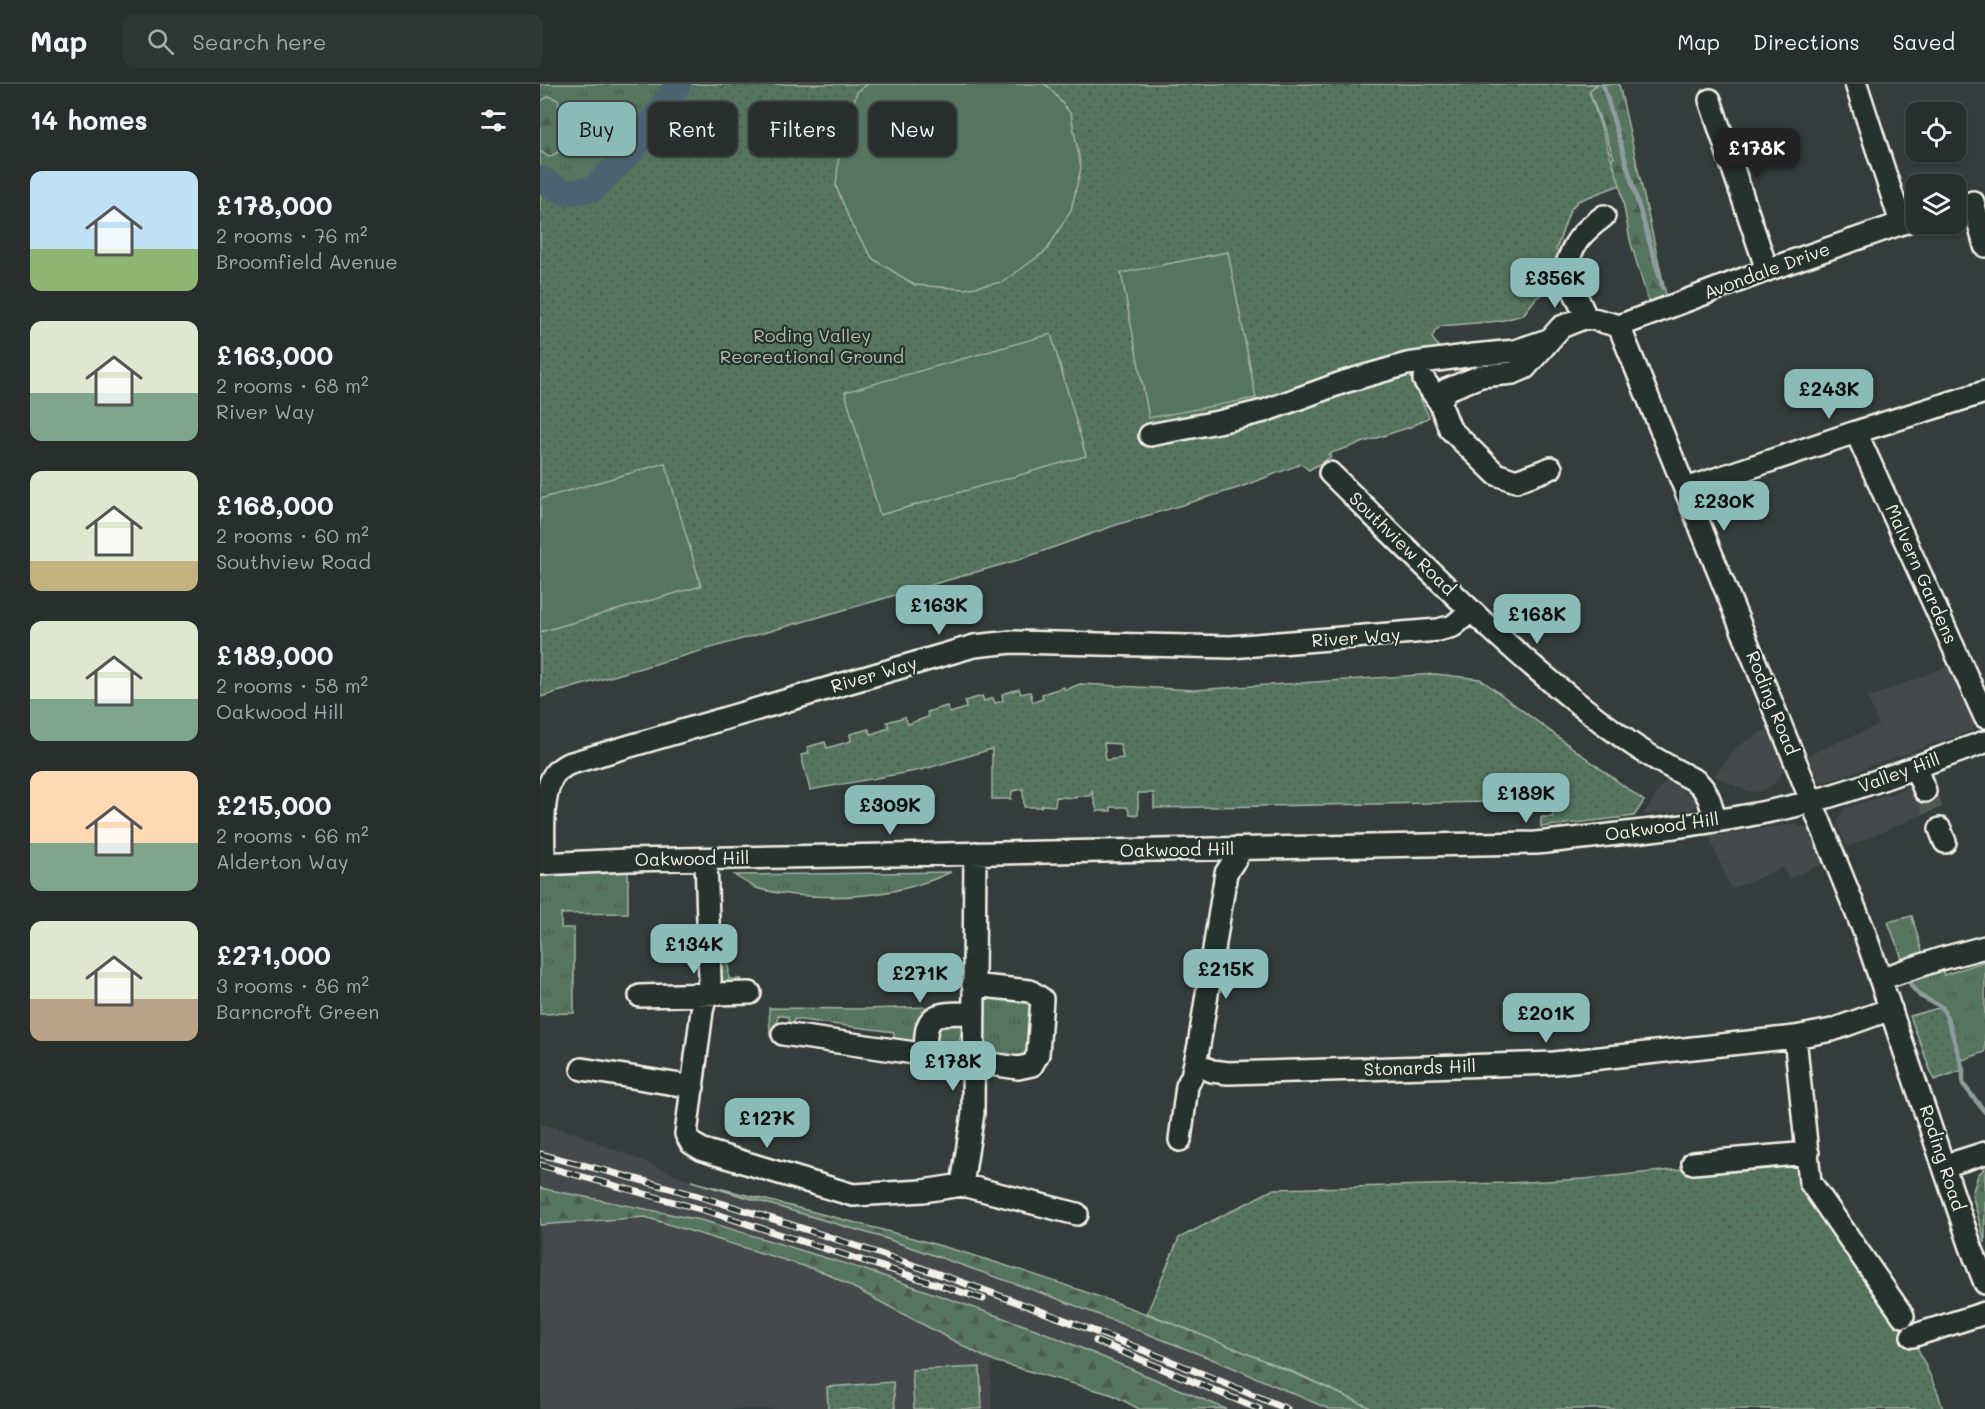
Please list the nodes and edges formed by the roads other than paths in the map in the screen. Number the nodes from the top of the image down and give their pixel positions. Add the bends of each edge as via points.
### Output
1 (1856, 84) edge
2 (1710, 100) dead end
3 (1971, 202) edge
4 (1906, 213) edge
5 (1604, 216) dead end
6 (1906, 222) edge
7 (1985, 246) edge
8 (1767, 270) junction
9 (1586, 318) junction
10 (1619, 326) junction
11 (1551, 339) junction
12 (1424, 380) dead end
13 (1985, 392) edge
14 (1440, 403) junction
15 (1856, 432) junction
16 (1150, 435) dead end
17 (1551, 468) dead end
18 (1330, 473) dead end
19 (1686, 489) junction
20 (1471, 611) junction
21 (1985, 717) edge
22 (1985, 742) edge
23 (1915, 767) junction
24 (1925, 791) tunnel mouth
25 (1812, 801) junction
26 (1715, 820) junction
27 (1242, 849) junction
28 (975, 854) junction
29 (706, 859) junction
30 (542, 864) edge
31 (1985, 947) edge
32 (1881, 979) junction
33 (973, 985) junction
34 (750, 993) dead end
35 (706, 994) junction
36 (640, 996) dead end
37 (1891, 1009) junction
38 (974, 1013) junction
39 (783, 1034) dead end
40 (1795, 1037) junction
41 (926, 1055) junction
42 (972, 1061) junction
43 (1196, 1064) junction
44 (582, 1069) dead end
45 (693, 1087) junction
46 (1180, 1140) dead end
47 (1808, 1153) junction
48 (1985, 1153) edge
49 (1693, 1163) dead end
50 (1944, 1166) junction
51 (962, 1185) junction
52 (1077, 1214) dead end
53 (1985, 1283) edge
54 (1985, 1313) edge
55 (1903, 1316) dead end
56 (1912, 1336) dead end

1 - 4 street
2 - 8 street
3 - 7 street
5 - 9 street via 1574,244 1565,271
6 - 8 street, Avondale Drive
8 - 10 street, Avondale Drive
9 - 10 street
9 - 11 street via 1561,327
10 - 19 street, Roding Road
11 - 14 street via 1525,368 1481,376 1446,390
11 - 16 street via 1515,351 1407,364 1264,411
12 - 14 street
13 - 15 street
14 - 17 street via 1450,429 1497,474 1516,481
15 - 19 street
15 - 21 street, Malvern Gardens
18 - 20 street, Southview Road
19 - 25 street, Roding Road
20 - 26 street, Southview Road via 1575,702 1631,744 1696,781 1710,797
20 - 30 street, River Way via 1453,626 1438,630 1231,647 1012,642 974,646 568,764 556,772 546,792
22 - 23 street, Valley Hill
23 - 24 street
23 - 25 street, Valley Hill
25 - 26 street, Oakwood Hill
25 - 32 street, Roding Road
26 - 27 street, Oakwood Hill via 1536,843
27 - 28 street, Oakwood Hill
27 - 43 street via 1226,873
28 - 29 street, Oakwood Hill
28 - 33 street
29 - 30 street, Oakwood Hill
29 - 35 street via 710,980
31 - 32 street
32 - 37 street, Roding Road
33 - 38 street
33 - 42 street via 1030,991 1042,999 1042,1011 1038,1054 1032,1065 1018,1068
34 - 35 street
35 - 36 street
35 - 45 street
37 - 40 street, Stonards Hill via 1832,1030
37 - 50 street, Roding Road
38 - 41 street via 933,1018 925,1035
38 - 42 street
39 - 41 street
40 - 43 street, Stonards Hill via 1554,1063 1228,1073
40 - 47 street
41 - 42 street
42 - 51 street via 973,1113
43 - 46 street via 1187,1086
44 - 45 street
45 - 51 street via 686,1134 691,1143 703,1150 853,1195
47 - 49 street
47 - 55 street via 1810,1182
48 - 50 street
50 - 53 street, Roding Road
51 - 52 street
54 - 56 street

